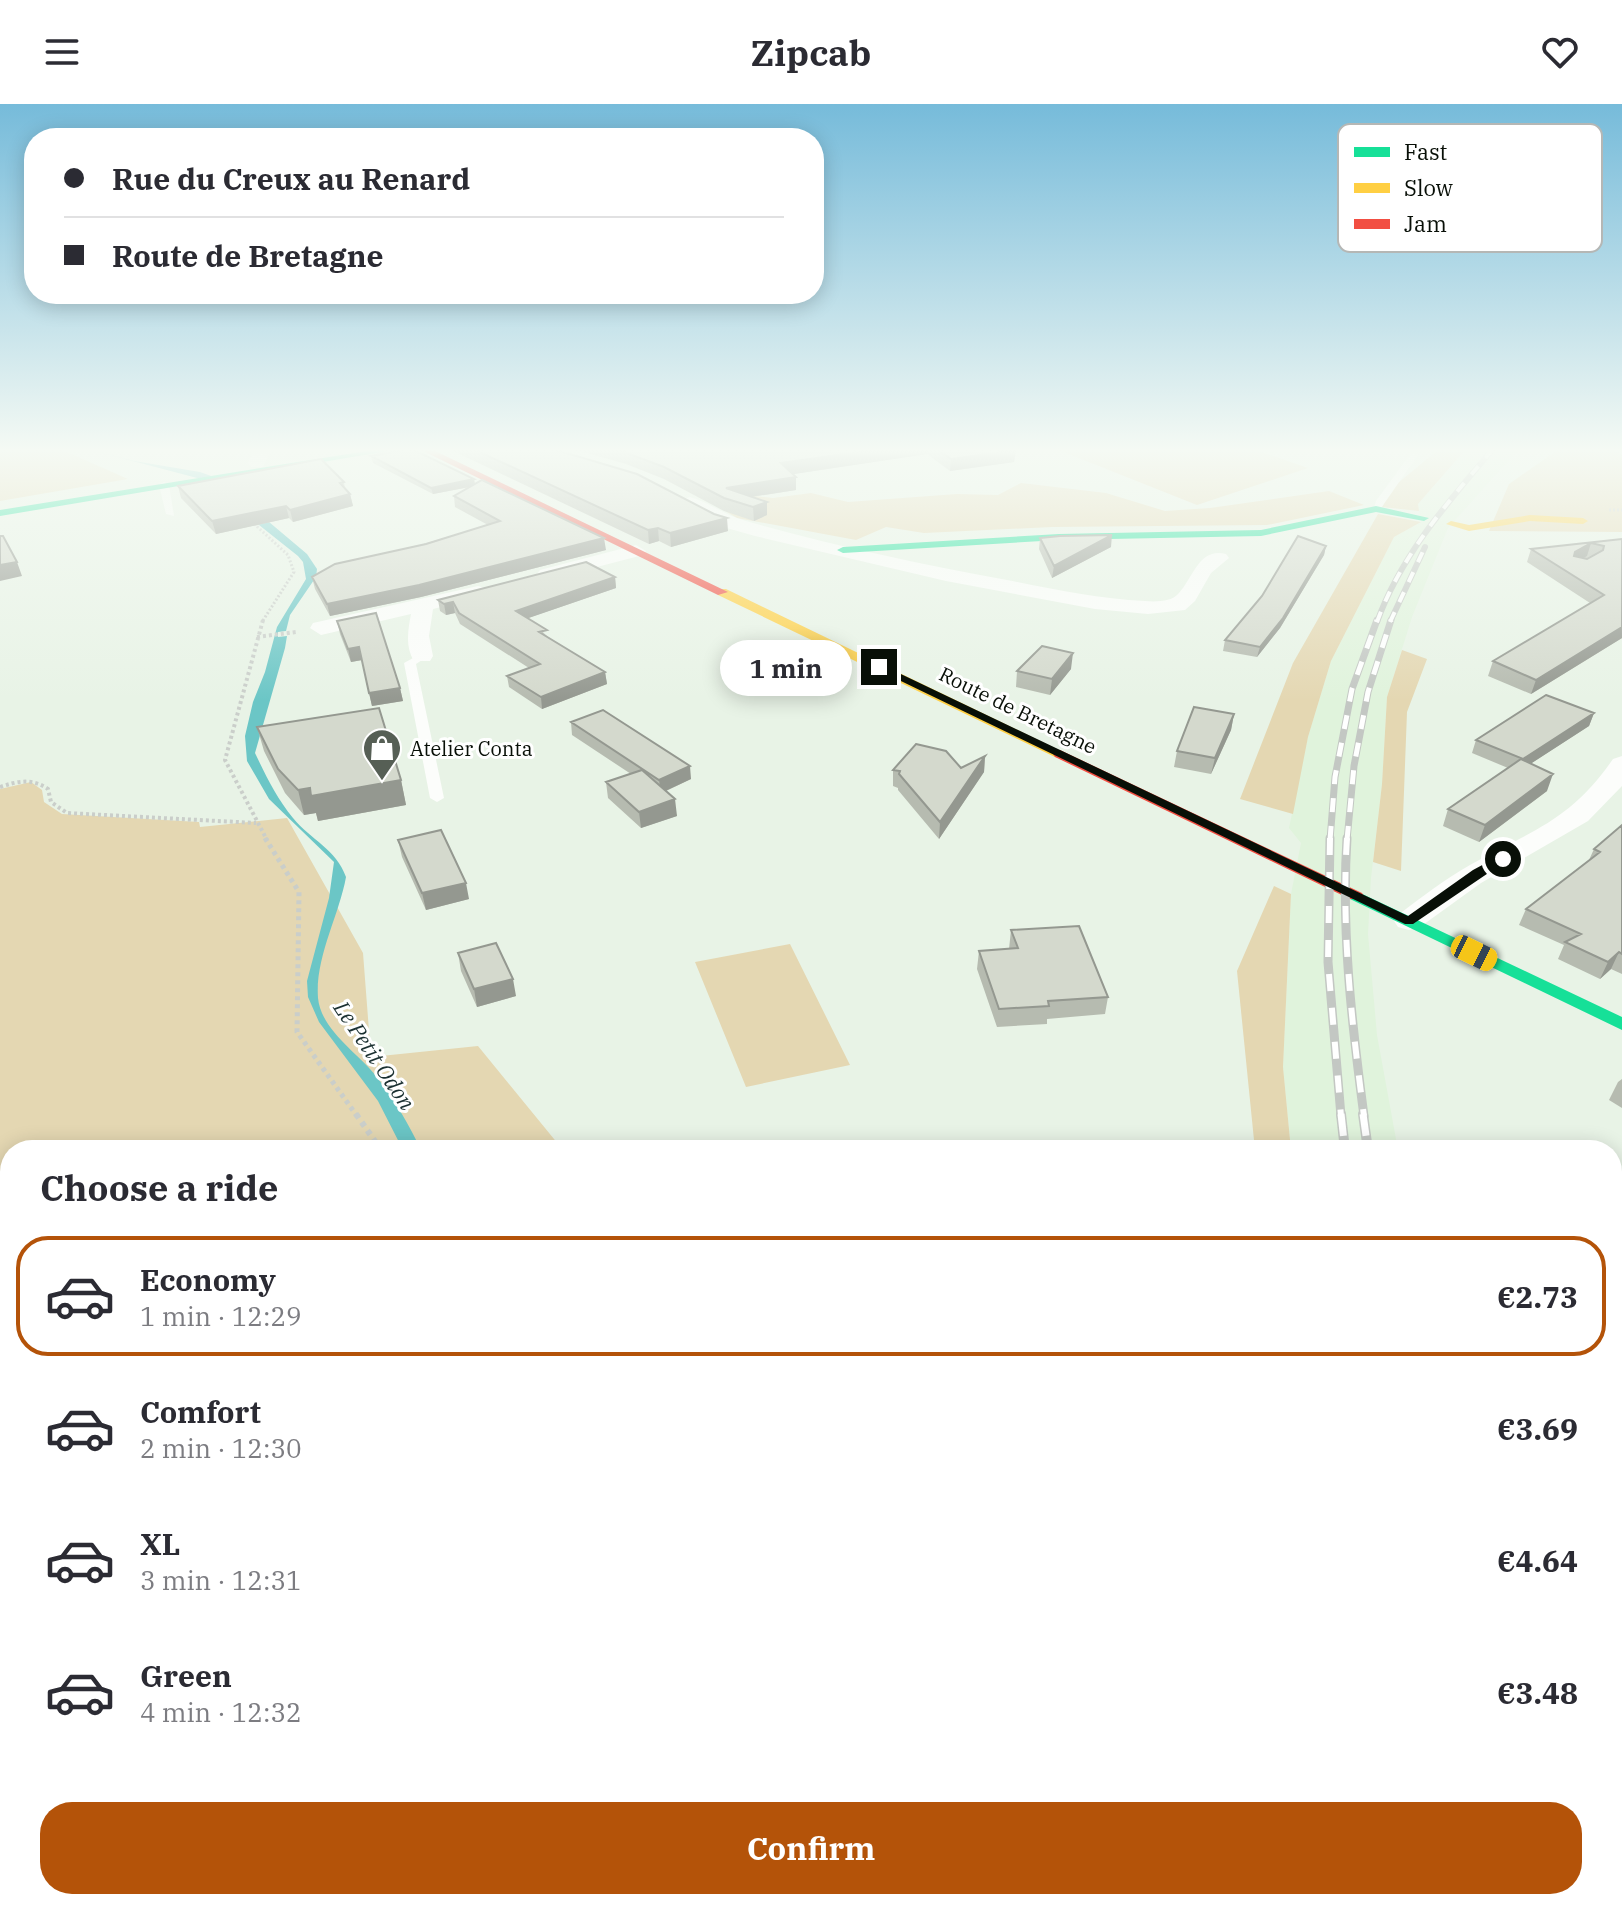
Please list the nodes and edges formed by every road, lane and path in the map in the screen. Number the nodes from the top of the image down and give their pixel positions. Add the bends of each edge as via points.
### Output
1 (264, 533) edge
2 (599, 533) edge
3 (774, 533) edge
4 (1248, 533) edge
5 (843, 550) junction
6 (636, 551) junction
7 (1219, 558) dead end
8 (524, 580) edge
9 (495, 587) edge
10 (423, 606) junction
11 (321, 628) dead end
12 (289, 633) dead end
13 (257, 637) junction
14 (422, 656) joint
15 (1622, 764) edge
16 (0, 787) edge
17 (437, 798) dead end
18 (256, 823) junction
19 (1409, 921) junction
20 (1622, 1024) edge
21 (374, 1140) edge

1 - 13 path via 288,555 294,572 263,618
2 - 6 main road, Route de Bretagne
3 - 5 street
4 - 5 main road
5 - 7 street via 998,586 1148,608 1177,605
6 - 8 street
6 - 19 main road, Route de Bretagne
9 - 10 street
10 - 11 street
10 - 14 street via 418,636
12 - 13 path
13 - 18 path via 225,760
14 - 17 lane via 410,663
15 - 19 street via 1571,822 1477,872
16 - 18 path via 35,781 67,813
18 - 21 path via 299,892 297,1032
19 - 20 main road, Route de Bretagne

